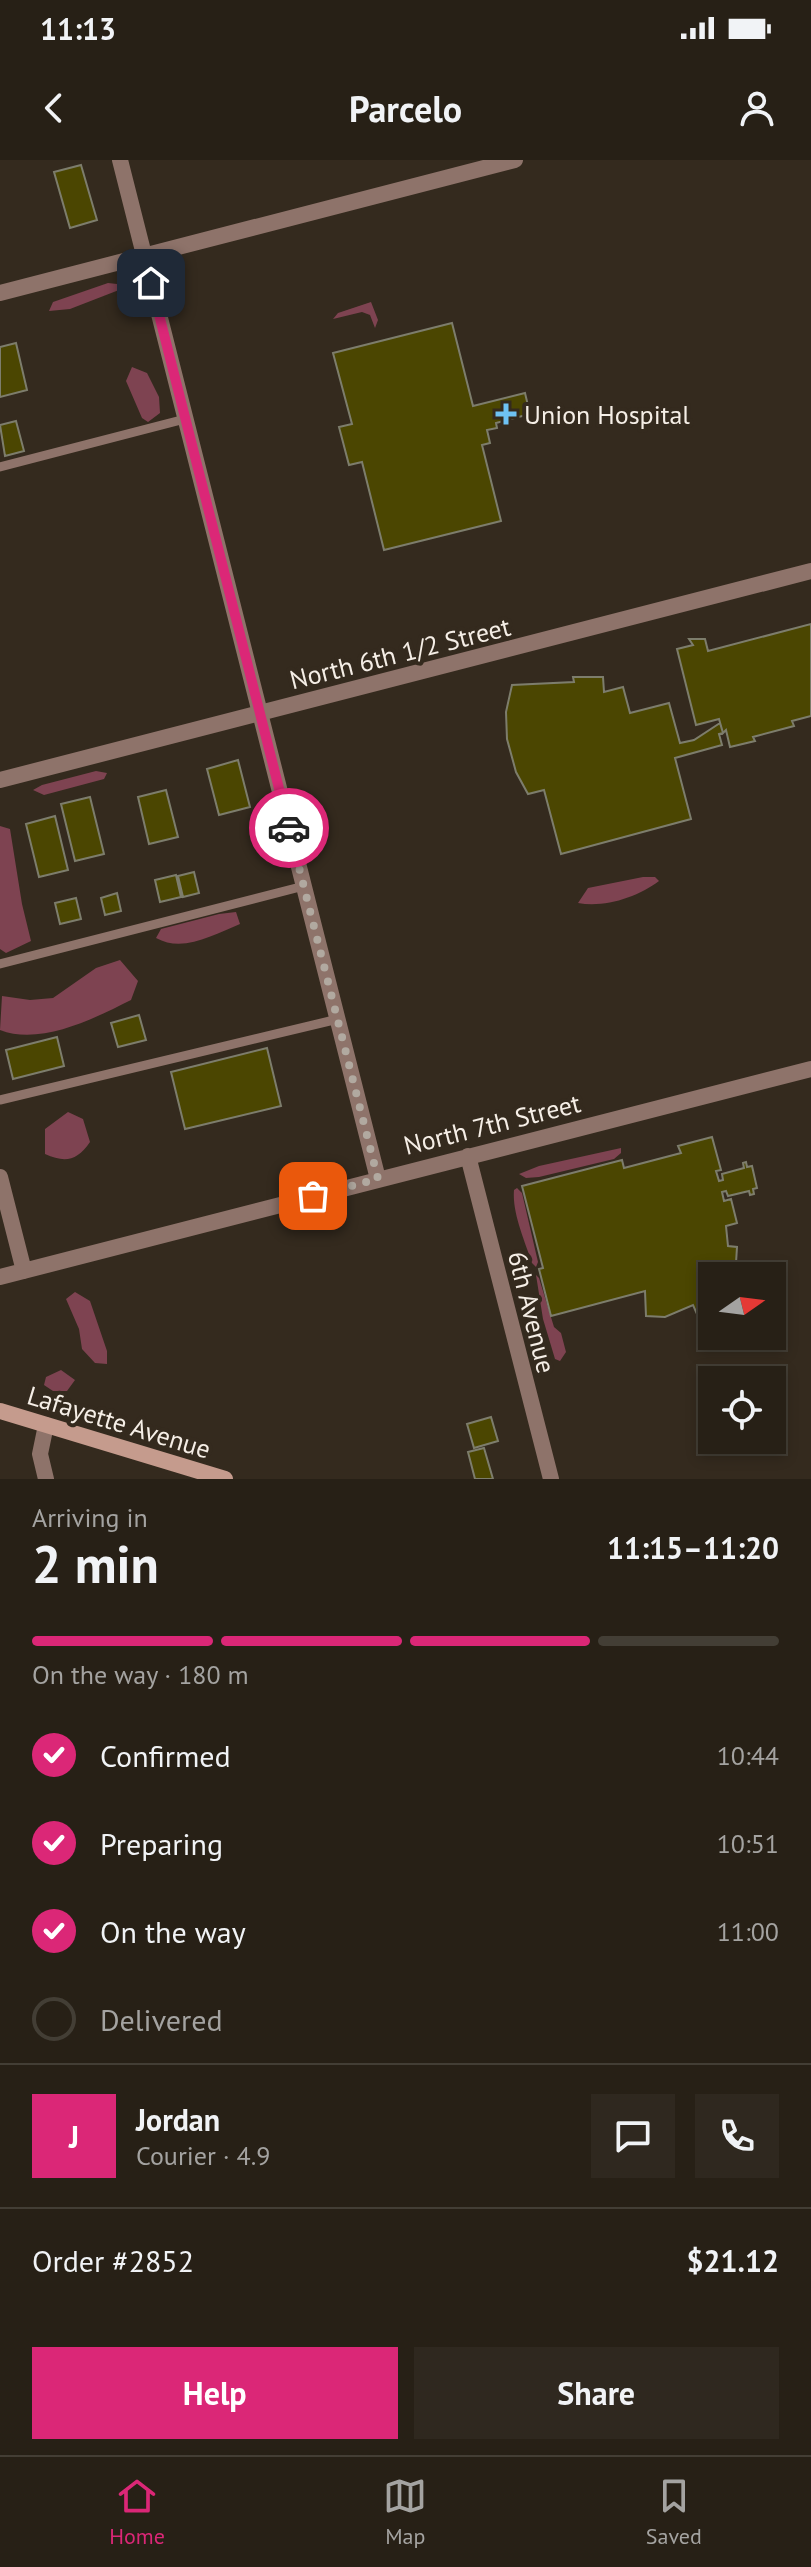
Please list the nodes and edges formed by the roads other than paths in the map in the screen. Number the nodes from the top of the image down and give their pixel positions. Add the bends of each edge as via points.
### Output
1 (120, 160) edge
2 (515, 160) edge
3 (490, 163) edge
4 (144, 255) junction
5 (0, 293) edge
6 (185, 419) junction
7 (0, 467) edge
8 (811, 571) edge
9 (260, 714) junction
10 (0, 780) edge
11 (304, 886) junction
12 (0, 964) edge
13 (338, 1019) junction
14 (811, 1069) edge
15 (0, 1100) edge
16 (468, 1156) junction
17 (0, 1177) edge
18 (378, 1179) junction
19 (24, 1271) junction
20 (0, 1277) edge
21 (0, 1411) edge
22 (46, 1425) junction
23 (46, 1479) edge
24 (225, 1479) edge
25 (551, 1479) edge

1 - 4 street
2 - 3 street
3 - 4 street
4 - 5 street
4 - 6 street
6 - 7 lane
6 - 9 street
8 - 9 street, North 6th 1/2 Street
9 - 10 street, North 6th 1/2 Street
9 - 11 street
11 - 12 lane
11 - 13 street
13 - 15 lane
13 - 18 street
14 - 16 street, North 7th Street
16 - 18 street, North 7th Street
16 - 25 street, 6th Avenue
17 - 19 street
18 - 19 street, North 7th Street
19 - 20 street, North 7th Street
21 - 22 street, Lafayette Avenue
22 - 23 street via 40,1454
22 - 24 street, Lafayette Avenue

